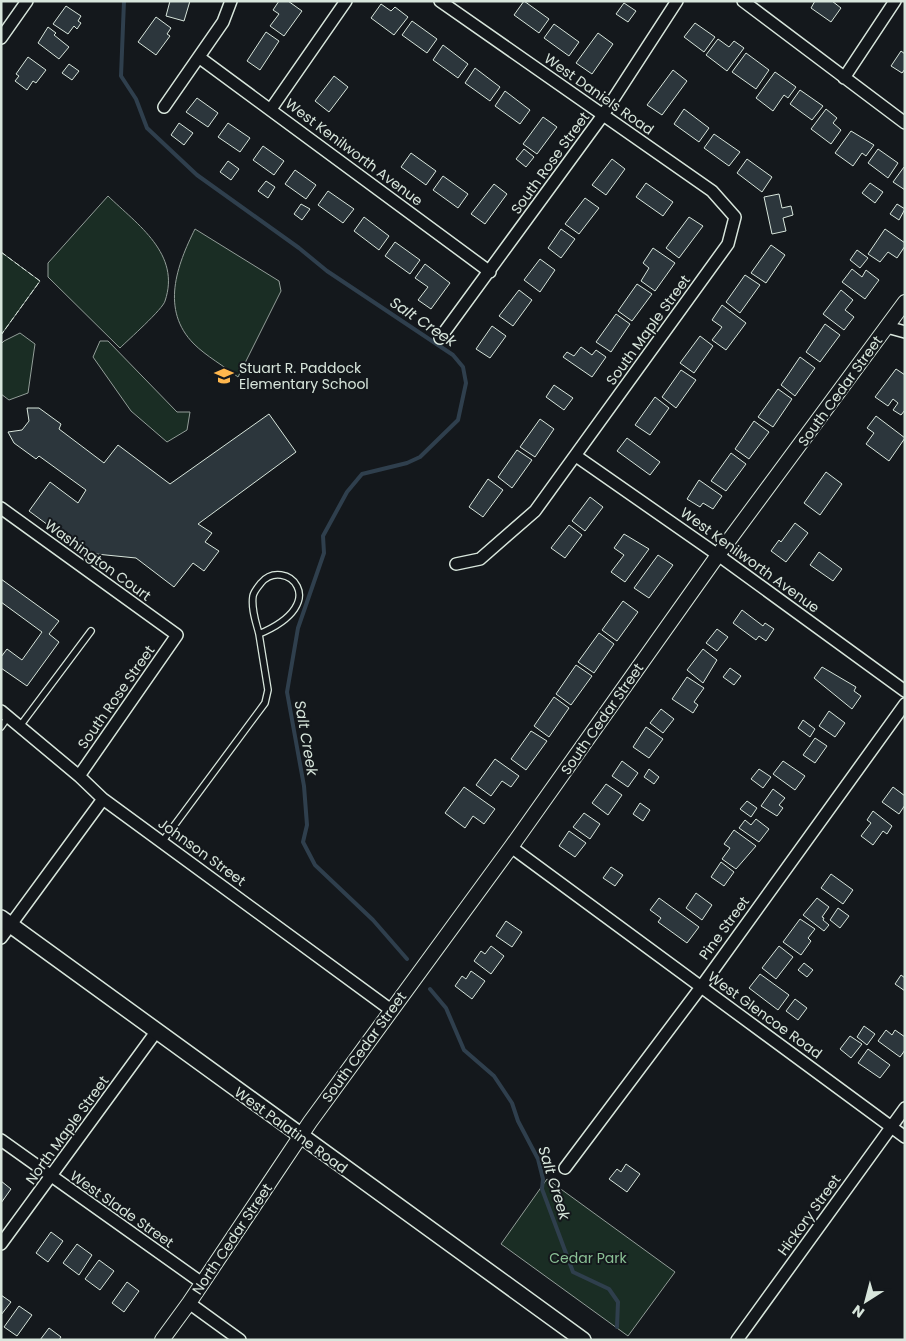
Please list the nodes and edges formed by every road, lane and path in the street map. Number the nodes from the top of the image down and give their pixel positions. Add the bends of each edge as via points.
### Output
1 (28, 1) edge
2 (231, 1) edge
3 (346, 1) edge
4 (440, 1) edge
5 (677, 1) edge
6 (743, 1) edge
7 (895, 1) edge
8 (1, 38) edge
9 (200, 58) junction
10 (844, 78) junction
11 (164, 107) dead end
12 (271, 109) junction
13 (602, 115) junction
14 (905, 123) edge
15 (735, 217) joint
16 (490, 272) junction
17 (905, 302) edge
18 (887, 327) junction
19 (905, 332) edge
20 (440, 338) dead end
21 (576, 456) junction
22 (1, 508) edge
23 (718, 555) junction
24 (456, 564) dead end
25 (91, 631) dead end
26 (259, 634) junction
27 (177, 635) joint
28 (905, 691) edge
29 (905, 704) edge
30 (5, 714) edge
31 (20, 726) junction
32 (1, 727) edge
33 (79, 776) junction
34 (103, 799) junction
35 (162, 842) junction
36 (511, 847) junction
37 (6, 921) edge
38 (1, 938) edge
39 (701, 986) junction
40 (391, 1010) junction
41 (156, 1032) junction
42 (905, 1108) edge
43 (891, 1127) junction
44 (300, 1136) junction
45 (905, 1137) edge
46 (1, 1140) edge
47 (565, 1168) dead end
48 (51, 1177) junction
49 (1, 1244) edge
50 (202, 1283) junction
51 (189, 1303) junction
52 (162, 1340) edge
53 (240, 1340) edge
54 (583, 1340) edge
55 (737, 1340) edge

1 - 8 street
2 - 9 street via 224,22
3 - 12 street
4 - 13 street, West Daniels Road
5 - 13 street, South Rose Street
6 - 10 street
7 - 10 street
9 - 11 street
9 - 12 street, West Kenilworth Avenue
10 - 14 street
12 - 16 street, West Kenilworth Avenue
13 - 15 street, West Daniels Road via 712,191
13 - 16 street, South Rose Street
15 - 21 street, South Maple Street via 728,244
16 - 20 street, South Rose Street
17 - 18 street, South Cedar Street
18 - 19 street
18 - 23 street, South Cedar Street
21 - 23 street, West Kenilworth Avenue
21 - 24 street, South Maple Street via 535,511 480,559
22 - 27 street, Washington Court
23 - 28 street, West Kenilworth Avenue
23 - 36 street, South Cedar Street
25 - 31 lane
26 - 26 lane via 277,627 298,607 297,586 288,576 274,574 265,579 253,594
26 - 35 lane via 268,690 265,703
27 - 33 street, South Rose Street
29 - 39 street, Pine Street
30 - 31 street, Johnson Street
30 - 32 lane
31 - 33 street, Johnson Street
33 - 34 street, Johnson Street
34 - 35 street, Johnson Street
34 - 37 street
35 - 40 street, Johnson Street
36 - 39 street, West Glencoe Road
36 - 40 street, South Cedar Street
37 - 38 street
37 - 41 main road, West Palatine Road
39 - 43 street, West Glencoe Road
39 - 47 street, Pine Street
40 - 44 street, South Cedar Street
41 - 44 main road, West Palatine Road
41 - 48 street, North Maple Street
42 - 43 street, Hickory Street
43 - 45 street, West Glencoe Road
43 - 55 street, Hickory Street
44 - 50 street, North Cedar Street
44 - 54 main road, West Palatine Road
46 - 48 street, West Slade Street
48 - 49 street, North Maple Street
48 - 50 street, West Slade Street
50 - 51 street, North Cedar Street
51 - 52 street, North Cedar Street
51 - 53 street

